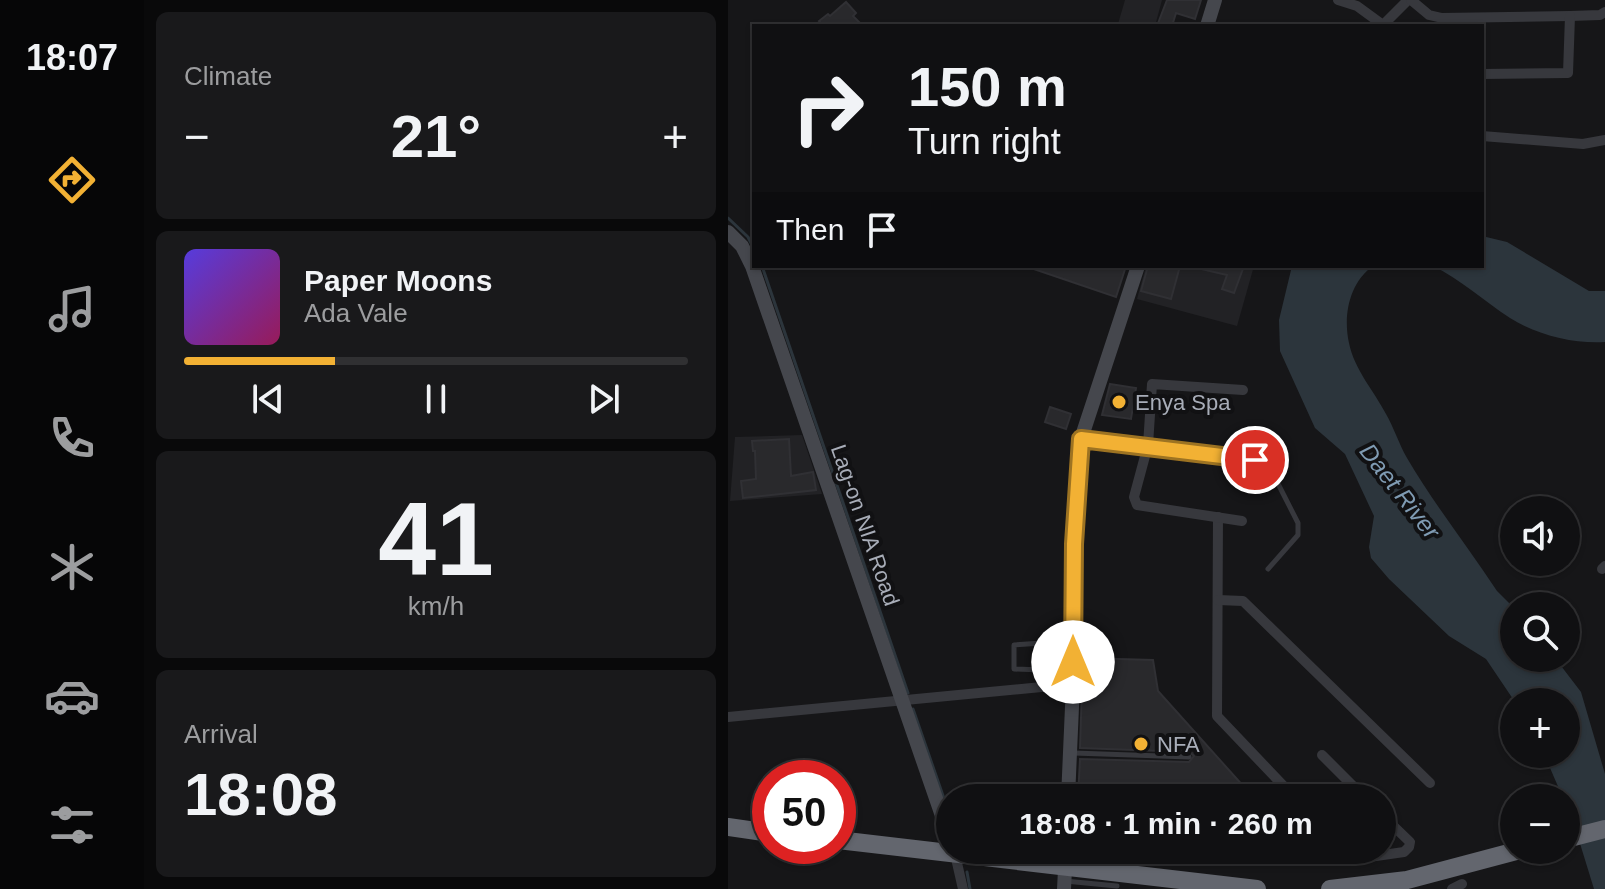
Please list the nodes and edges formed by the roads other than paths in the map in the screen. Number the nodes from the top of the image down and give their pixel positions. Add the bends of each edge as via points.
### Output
1 (1215, 0) edge
2 (1338, 0) edge
3 (1410, 0) edge
4 (1605, 12) edge
5 (1570, 16) junction
6 (1208, 24) edge
7 (1380, 24) edge
8 (1384, 24) edge
9 (1484, 74) edge
10 (1484, 136) edge
11 (1605, 140) edge
12 (728, 232) edge
13 (752, 266) edge
14 (753, 268) edge
15 (1137, 268) edge
16 (1243, 390) dead end
17 (1081, 439) junction
18 (1148, 445) junction
19 (1218, 517) junction
20 (1242, 521) dead end
21 (1268, 569) dead end
22 (1218, 600) junction
23 (1073, 641) junction
24 (1047, 643) junction
25 (1073, 684) junction
26 (903, 701) junction
27 (728, 717) edge
28 (1070, 753) junction
29 (1322, 755) dead end
30 (1189, 757) dead end
31 (1430, 783) dead end
32 (1069, 784) edge
33 (1282, 784) edge
34 (1351, 784) edge
35 (936, 798) edge
36 (728, 827) edge
37 (1396, 828) edge
38 (1605, 829) edge
39 (752, 830) edge
40 (1580, 835) edge
41 (856, 841) edge
42 (936, 847) edge
43 (1396, 853) edge
44 (1500, 855) edge
45 (957, 864) edge
46 (1028, 864) edge
47 (1065, 872) edge
48 (1117, 883) edge
49 (1082, 886) edge
50 (1218, 887) edge
51 (963, 889) edge
52 (1257, 889) edge
53 (1330, 889) edge

1 - 6 street
2 - 7 street via 1357,6
3 - 5 street via 1442,18
3 - 8 street
4 - 5 street
5 - 9 street via 1568,73
10 - 11 street via 1583,144
12 - 13 street, Lag-on NIA Road
14 - 26 street, Lag-on NIA Road
15 - 17 street
16 - 18 street via 1152,384
17 - 18 street
17 - 23 street
18 - 19 street via 1134,497 1137,505
18 - 21 lane via 1269,466 1298,523 1298,535
19 - 20 street
19 - 22 street
22 - 31 street via 1243,601
22 - 33 street via 1217,716
23 - 24 lane
23 - 25 street
24 - 24 lane via 1047,667 1014,669 1014,645
25 - 26 street
25 - 28 street
26 - 27 street
26 - 35 street, Lag-on NIA Road
28 - 30 lane
28 - 32 street
29 - 34 street
36 - 39 highway
37 - 43 street via 1410,842 1404,852
38 - 40 highway
41 - 42 highway
44 - 53 highway via 1407,880
45 - 51 street
46 - 47 highway
47 - 48 highway
47 - 49 lane
48 - 49 lane
48 - 50 highway
50 - 52 highway

